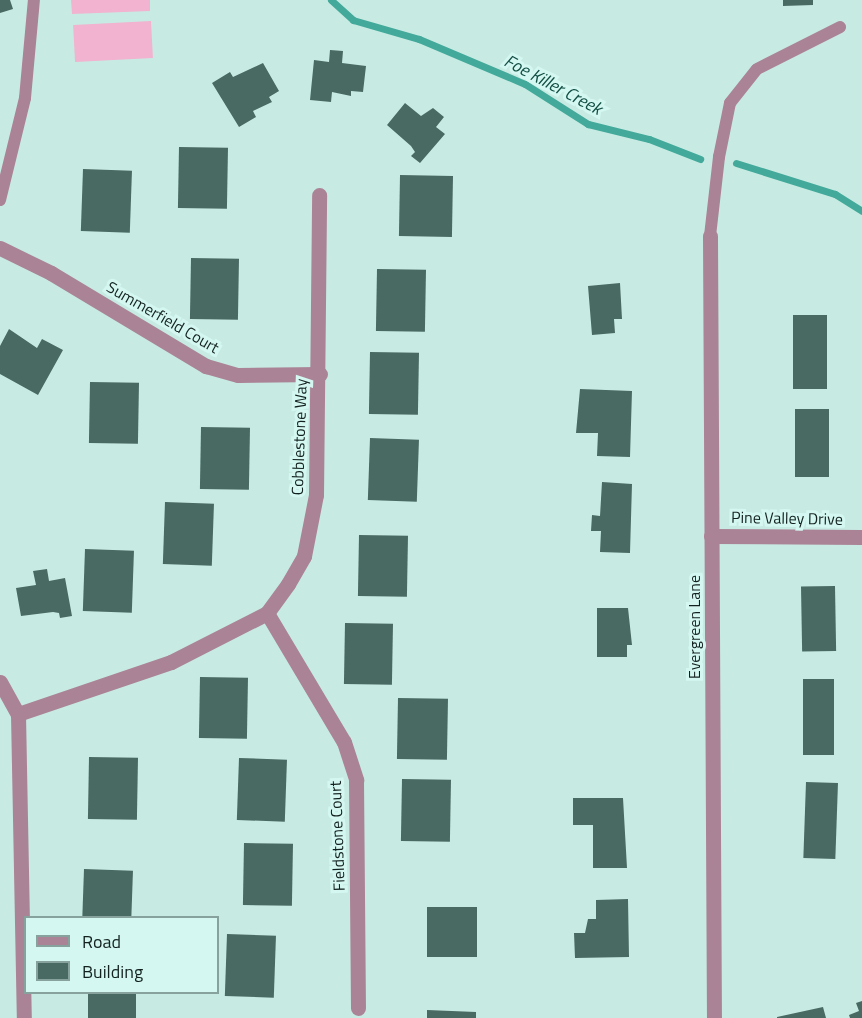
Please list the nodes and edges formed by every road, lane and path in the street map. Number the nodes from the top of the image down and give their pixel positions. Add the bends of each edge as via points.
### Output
1 (34, 0) edge
2 (840, 27) dead end
3 (319, 195) dead end
4 (0, 200) edge
5 (710, 236) joint
6 (0, 248) edge
7 (320, 374) junction
8 (711, 536) junction
9 (862, 537) edge
10 (267, 614) junction
11 (0, 682) edge
12 (18, 714) junction
13 (358, 1008) dead end
14 (24, 1018) edge
15 (714, 1018) edge

1 - 4 lane via 25,99
2 - 5 lane via 757,69 730,103 718,157
3 - 7 street, Cobblestone Way
5 - 8 street, Evergreen Lane
6 - 7 street, Summerfield Court via 51,273 206,366 238,375
7 - 10 street, Cobblestone Way via 316,495 304,556
8 - 9 street, Pine Valley Drive
8 - 15 street, Evergreen Lane
10 - 12 street via 171,662
10 - 13 street, Fieldstone Court via 344,742 356,780
11 - 12 street
12 - 14 street

